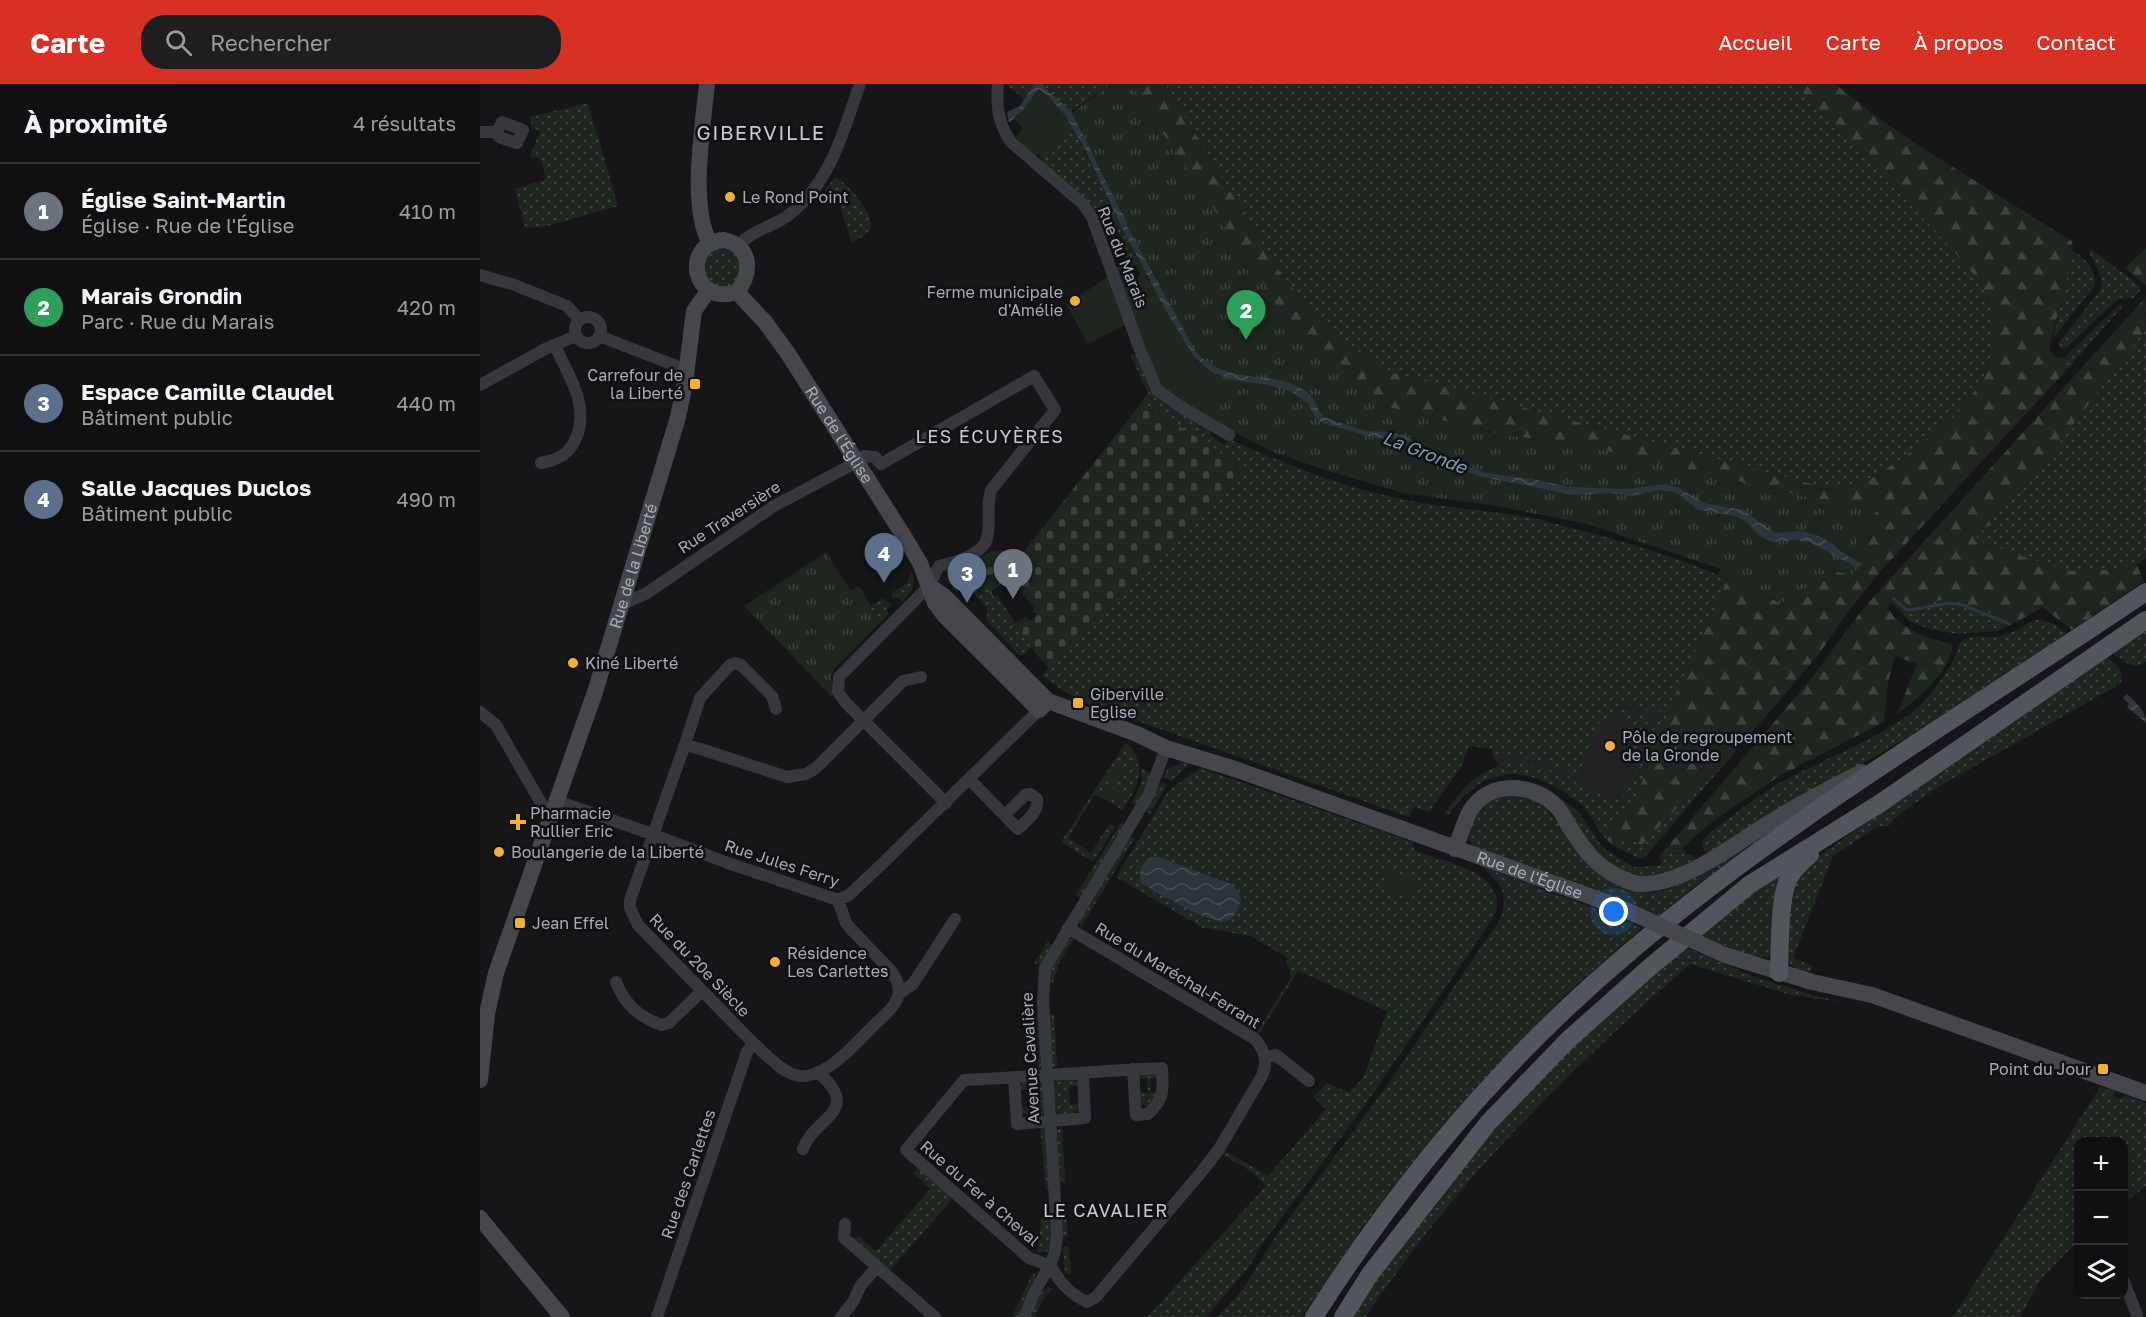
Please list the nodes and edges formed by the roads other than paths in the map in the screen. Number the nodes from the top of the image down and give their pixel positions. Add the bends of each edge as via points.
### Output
1 (706, 84) edge
2 (860, 84) edge
3 (998, 84) edge
4 (480, 132) edge
5 (497, 132) dead end
6 (710, 243) junction
7 (739, 245) junction
8 (480, 275) edge
9 (708, 291) junction
10 (737, 292) junction
11 (580, 320) junction
12 (576, 336) junction
13 (599, 336) junction
14 (555, 345) junction
15 (687, 370) junction
16 (480, 385) edge
17 (1229, 435) dead end
18 (856, 461) junction
19 (541, 463) dead end
20 (930, 586) junction
21 (2146, 592) edge
22 (622, 604) junction
23 (2146, 620) edge
24 (921, 677) dead end
25 (1043, 706) junction
26 (776, 709) dead end
27 (480, 712) edge
28 (863, 720) junction
29 (685, 744) junction
30 (1166, 748) junction
31 (1895, 755) junction
32 (969, 779) junction
33 (946, 803) junction
34 (1879, 804) junction
35 (554, 808) junction
36 (1005, 815) dead end
37 (652, 834) junction
38 (1455, 849) junction
39 (838, 900) junction
40 (955, 919) dead end
41 (1068, 928) junction
42 (1779, 973) junction
43 (616, 982) dead end
44 (702, 991) junction
45 (900, 993) junction
46 (753, 1043) junction
47 (1265, 1057) junction
48 (1133, 1069) dead end
49 (818, 1072) junction
50 (1083, 1073) junction
51 (1047, 1075) junction
52 (1014, 1078) junction
53 (480, 1080) edge
54 (1309, 1081) dead end
55 (2146, 1093) edge
56 (1050, 1121) junction
57 (803, 1149) dead end
58 (480, 1218) edge
59 (846, 1224) dead end
60 (1051, 1266) junction
61 (877, 1267) junction
62 (2128, 1291) edge
63 (2139, 1314) edge
64 (562, 1317) edge
65 (657, 1317) edge
66 (841, 1317) edge
67 (935, 1317) edge
68 (1024, 1317) edge
69 (1314, 1317) edge
70 (1343, 1317) edge

1 - 6 street via 699,185 702,227
2 - 7 street via 829,169 818,186 789,215 755,231
3 - 17 street, Rue du Marais via 998,116 1003,131 1083,204 1092,217 1157,390
4 - 5 street
6 - 7 street via 724,240
6 - 9 street via 696,265
7 - 10 street via 747,269
8 - 11 street via 567,306
9 - 10 street via 722,295
9 - 15 street, Rue de la Liberté via 694,311
10 - 18 street, Rue de l'Église via 789,355
11 - 12 street
11 - 13 street via 597,321
12 - 13 street via 586,343
12 - 14 street
13 - 15 street
14 - 16 street
14 - 19 street via 575,387 581,420 572,448 553,461
15 - 22 street, Rue de la Liberté via 678,417
18 - 20 street, Rue de l'Église via 920,563
18 - 20 street via 864,456 875,457 881,464 1034,376 1055,410 991,490 984,545 939,566
18 - 22 street, Rue Traversière via 774,506 647,593
20 - 25 street, Rue de l'Église via 944,596
20 - 28 street via 839,677 838,692
21 - 31 main road
22 - 35 street, Rue de la Liberté
23 - 34 main road
24 - 28 street via 903,681
25 - 30 street, Rue de l'Église via 1137,734
25 - 32 street, Rue Jules Ferry
26 - 29 street, Rue du 20e Siècle via 772,696 735,663 700,698
27 - 35 street via 496,725 541,803
28 - 29 street via 816,768 799,776 787,777
28 - 33 street
29 - 37 street, Rue du 20e Siècle
30 - 38 street, Rue de l'Église
30 - 41 street, Avenue Cavalière via 1149,794
31 - 38 street via 1813,796 1705,863 1657,882 1638,884 1608,872 1583,849 1557,807 1538,793 1516,787 1503,788 1479,799 1470,810
31 - 69 main road via 1697,897 1581,995 1422,1165 1368,1234
32 - 33 street, Rue Jules Ferry
32 - 36 street
33 - 39 street, Rue Jules Ferry via 849,895
34 - 42 main road via 1802,861 1789,879
34 - 70 main road via 1749,885 1568,1041 1488,1123 1370,1274
35 - 37 street, Rue Jules Ferry
35 - 53 street, Rue de la Liberté via 493,981
37 - 39 street, Rue Jules Ferry
37 - 44 street, Rue du 20e Siècle via 630,908 638,926
38 - 42 street, Rue de l'Église, bridge via 1617,906 1725,955
39 - 45 street via 846,923 893,973
40 - 45 street via 913,984
41 - 47 street, Rue du Maréchal-Ferrant via 1255,1039
41 - 51 street, Avenue Cavalière via 1045,968
42 - 55 street, Rue de l'Église via 1872,995
43 - 44 street via 626,1003 637,1014 662,1025 669,1023
44 - 46 street, Rue du 20e Siècle
45 - 49 street via 892,1008 837,1060
46 - 49 street, Rue du 20e Siècle via 793,1074
46 - 65 street, Rue des Carlettes
47 - 54 street via 1276,1054
47 - 60 street via 1262,1076 1214,1156 1096,1298 1087,1302 1077,1298 1060,1283
48 - 50 street
49 - 57 street via 830,1083 836,1106 806,1139
50 - 51 street
50 - 56 street via 1085,1118
51 - 52 street
51 - 56 street, Avenue Cavalière
52 - 56 street via 1017,1124
52 - 60 street, Rue du Fer à Cheval via 964,1080 906,1150 1029,1258
56 - 60 street, Avenue Cavalière via 1058,1234
58 - 64 street
59 - 61 street via 844,1238
60 - 68 street, Avenue Cavalière
61 - 66 street
61 - 67 street
62 - 63 street

